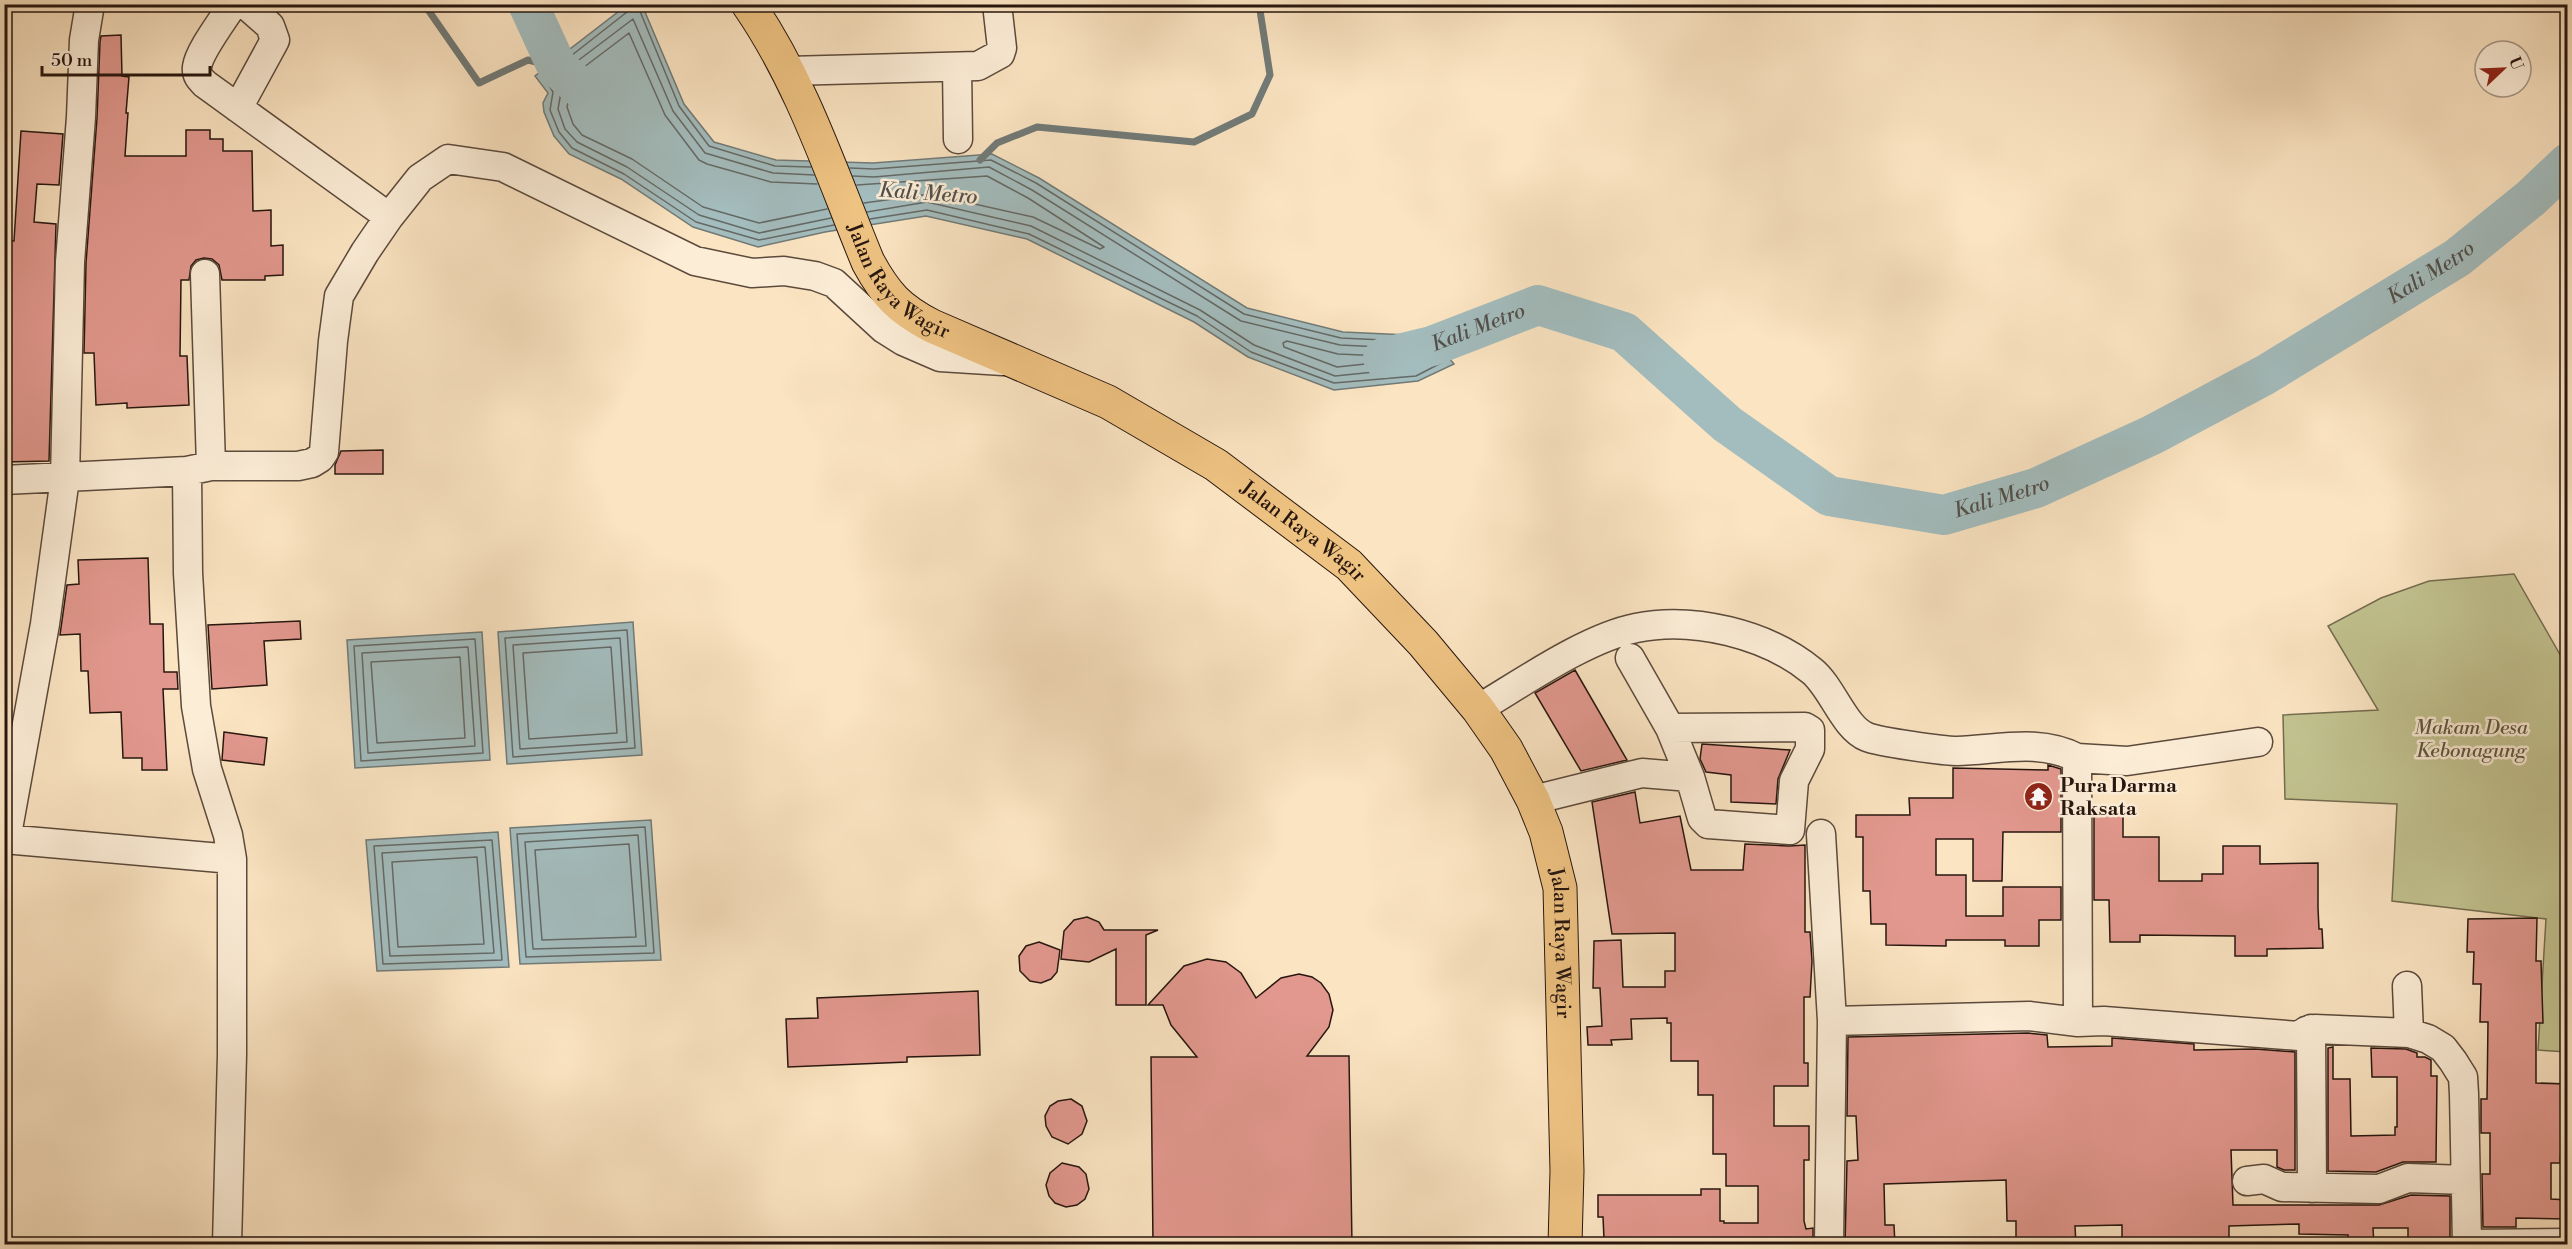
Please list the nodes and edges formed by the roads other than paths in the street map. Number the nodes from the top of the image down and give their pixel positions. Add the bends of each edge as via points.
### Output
1 (90, 4) edge
2 (233, 4) edge
3 (245, 4) edge
4 (748, 4) edge
5 (997, 4) edge
6 (957, 67) junction
7 (788, 71) junction
8 (238, 108) junction
9 (958, 140) dead end
10 (389, 217) junction
11 (205, 274) dead end
12 (1011, 361) junction
13 (199, 468) junction
14 (65, 478) junction
15 (4, 480) edge
16 (1630, 658) dead end
17 (1478, 709) junction
18 (1675, 737) junction
19 (2258, 742) dead end
20 (2078, 758) junction
21 (1642, 773) junction
22 (1690, 777) junction
23 (1533, 800) junction
24 (1821, 834) dead end
25 (5, 839) edge
26 (232, 859) junction
27 (2407, 986) dead end
28 (1832, 1021) junction
29 (2078, 1022) junction
30 (2311, 1029) junction
31 (2409, 1033) junction
32 (2465, 1180) junction
33 (2247, 1181) dead end
34 (2312, 1188) junction
35 (2568, 1243) edge
36 (2467, 1244) edge
37 (227, 1245) edge
38 (1565, 1245) edge
39 (1828, 1245) edge

1 - 14 street via 84,40 70,262
2 - 8 street via 197,67 204,84
3 - 8 street via 270,26 275,40
4 - 7 main road, Jalan Raya Wagir
5 - 6 street via 1000,54 978,66
6 - 7 street
6 - 9 street
7 - 12 main road, Jalan Raya Wagir via 882,289 909,314
8 - 10 street
10 - 12 street via 420,178 448,159 503,167 695,261 752,273 804,274 834,283 884,329 940,357
10 - 13 street via 339,296 324,452 320,459 298,466
11 - 13 street
12 - 17 main road, Jalan Raya Wagir via 1108,402 1216,465 1273,507 1349,565 1423,643
13 - 14 street
13 - 26 street via 188,573 196,706 207,769
14 - 15 street
14 - 25 street via 45,624
16 - 18 street
17 - 20 street via 1567,657 1635,628 1704,626 1738,632 1813,671 1866,737 1955,751 2048,747
17 - 23 main road, Jalan Raya Wagir via 1506,749
18 - 21 street
18 - 22 street
18 - 22 street via 1805,727 1810,730 1810,749 1794,781 1790,830 1708,824 1702,818
19 - 20 street via 2127,761
20 - 29 street
21 - 22 street
21 - 23 street
23 - 38 main road, Jalan Raya Wagir via 1560,888 1567,1160
24 - 28 street
25 - 26 street
26 - 37 street
27 - 31 street
28 - 29 street via 2029,1016
28 - 39 street
29 - 30 street via 2299,1036
30 - 31 street
30 - 34 street
31 - 32 street via 2443,1048 2463,1077
32 - 34 street via 2408,1178 2379,1189
32 - 36 street
33 - 34 street via 2264,1179 2282,1187
35 - 36 street

